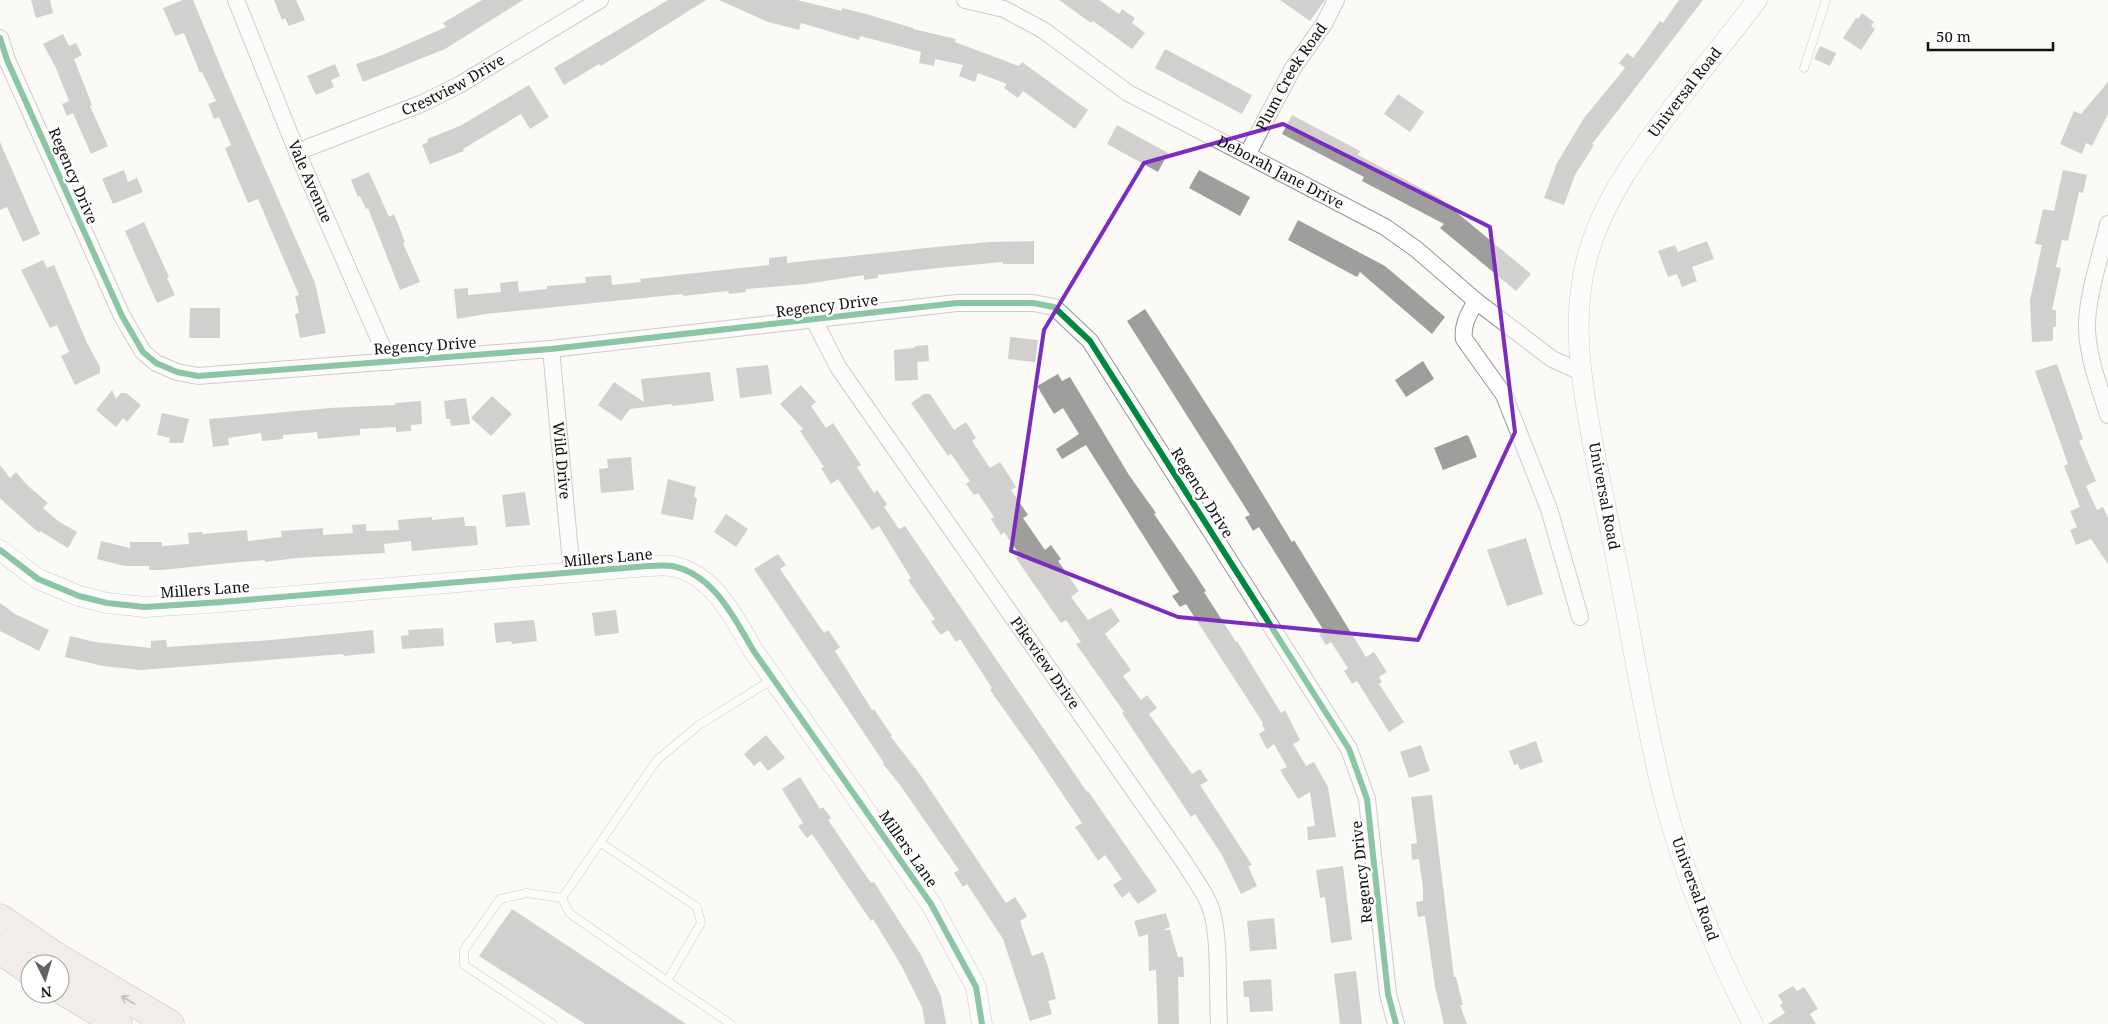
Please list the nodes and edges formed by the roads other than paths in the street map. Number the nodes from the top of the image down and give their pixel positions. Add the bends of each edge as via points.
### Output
1 (236, 0) edge
2 (600, 0) edge
3 (966, 0) edge
4 (1336, 0) edge
5 (1756, 0) edge
6 (1826, 0) edge
7 (0, 38) edge
8 (1804, 68) dead end
9 (297, 152) junction
10 (1247, 155) junction
11 (2108, 224) edge
12 (1476, 301) junction
13 (814, 320) junction
14 (551, 349) junction
15 (389, 362) junction
16 (1580, 372) junction
17 (2108, 415) edge
18 (0, 550) edge
19 (572, 574) junction
20 (1580, 617) dead end
21 (773, 679) junction
22 (601, 843) junction
23 (562, 898) junction
24 (0, 918) edge
25 (0, 950) edge
26 (20, 964) edge
27 (667, 981) junction
28 (70, 995) edge
29 (118, 1024) edge
30 (170, 1024) edge
31 (553, 1024) edge
32 (731, 1024) edge
33 (982, 1024) edge
34 (1218, 1024) edge
35 (1396, 1024) edge
36 (1753, 1024) edge

1 - 9 street, Vale Avenue
2 - 9 street, Crestview Drive via 459,85 423,103
3 - 10 street, Deborah Jane Drive via 1004,9 1043,30 1128,93
4 - 10 street, Plum Creek Road via 1324,24 1293,68
5 - 16 street, Universal Road via 1640,150 1605,210 1586,259 1580,295
6 - 8 lane
7 - 15 street, Regency Drive via 78,222 122,316 143,352 156,363 198,376
9 - 15 street, Vale Avenue
10 - 12 street, Deborah Jane Drive via 1384,227 1416,249
11 - 17 street via 2087,329 2090,353
12 - 16 street, Deborah Jane Drive via 1552,359
12 - 20 street via 1465,321 1464,339 1504,395 1549,509
13 - 14 street, Regency Drive
13 - 34 street, Pikeview Drive via 838,367 1184,862 1208,902 1215,933
13 - 35 street, Regency Drive via 957,303 1033,302 1054,307 1090,341 1349,749 1367,799 1388,994
14 - 15 street, Regency Drive
14 - 19 street, Wild Drive
16 - 36 street, Universal Road via 1664,799 1717,949
18 - 19 street, Millers Lane via 38,579 79,596 145,607
19 - 21 street, Millers Lane via 672,566 699,578 716,592
21 - 22 lane via 699,725 657,760
21 - 33 street, Millers Lane via 931,904 976,987
22 - 23 lane
22 - 27 lane via 697,907 701,924
23 - 27 lane via 569,914
23 - 31 lane via 527,894 500,899 464,950 464,965
30 -> 24 highway via 57,957
25 - 26 highway
27 - 32 lane
28 - 29 highway

